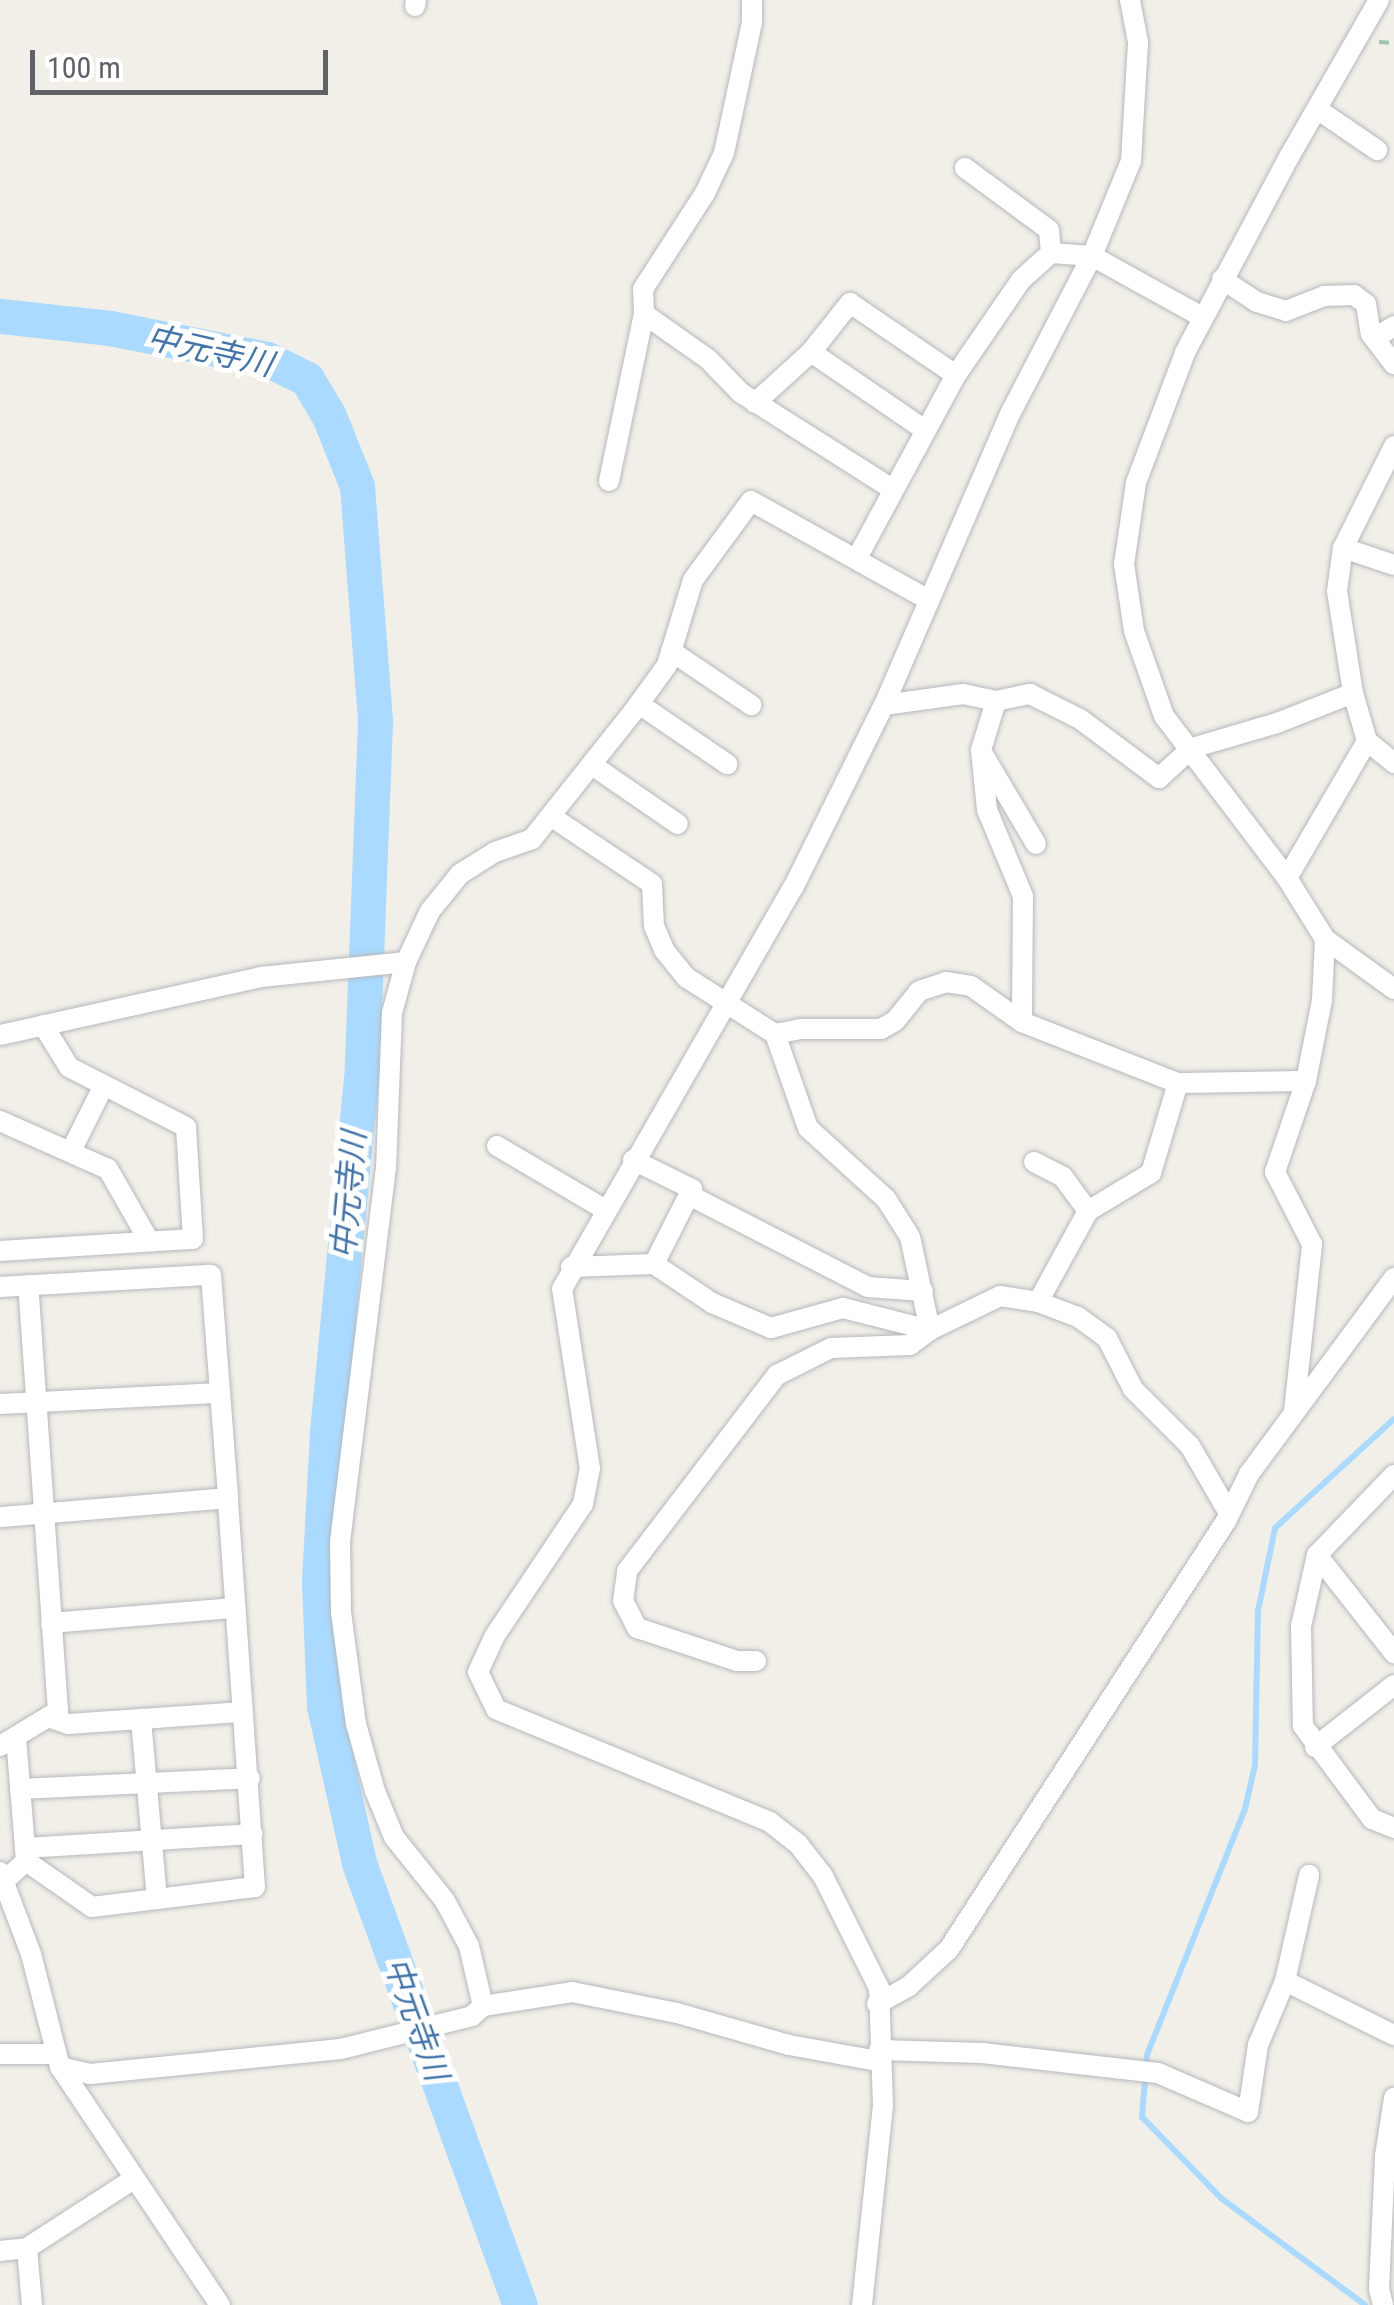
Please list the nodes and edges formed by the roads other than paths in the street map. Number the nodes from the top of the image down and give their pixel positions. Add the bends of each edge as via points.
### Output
1 (752, 0) edge
2 (1130, 0) edge
3 (1379, 0) edge
4 (1318, 109) junction
5 (1377, 150) dead end
6 (966, 168) dead end
7 (1051, 253) junction
8 (1092, 256) junction
9 (1222, 279) junction
10 (644, 314) junction
11 (1202, 317) junction
12 (1394, 326) edge
13 (1375, 338) junction
14 (810, 352) junction
15 (1394, 364) edge
16 (956, 375) junction
17 (756, 402) junction
18 (925, 430) junction
19 (1394, 446) edge
20 (609, 481) dead end
21 (892, 490) junction
22 (1344, 548) junction
23 (856, 558) junction
24 (1394, 565) edge
25 (929, 600) junction
26 (671, 651) junction
27 (1353, 693) junction
28 (996, 701) junction
29 (639, 704) junction
30 (751, 705) dead end
31 (884, 705) junction
32 (1368, 741) junction
33 (1192, 748) junction
34 (981, 750) junction
35 (1394, 763) edge
36 (726, 764) dead end
37 (592, 765) junction
38 (552, 817) junction
39 (678, 824) dead end
40 (1036, 844) dead end
41 (1287, 878) junction
42 (1324, 939) junction
43 (396, 963) junction
44 (1394, 989) edge
45 (724, 1003) junction
46 (1022, 1022) junction
47 (43, 1026) junction
48 (0, 1034) edge
49 (775, 1034) junction
50 (1306, 1082) junction
51 (1178, 1083) junction
52 (103, 1087) junction
53 (0, 1121) edge
54 (497, 1146) dead end
55 (72, 1151) junction
56 (633, 1160) junction
57 (1034, 1162) dead end
58 (690, 1195) junction
59 (604, 1210) junction
60 (1088, 1211) junction
61 (154, 1241) junction
62 (0, 1252) edge
63 (654, 1264) junction
64 (571, 1267) junction
65 (161, 1278) junction
66 (1394, 1278) edge
67 (28, 1285) junction
68 (0, 1288) edge
69 (923, 1291) junction
70 (1038, 1302) junction
71 (930, 1330) junction
72 (220, 1393) junction
73 (36, 1402) junction
74 (0, 1404) edge
75 (1294, 1414) junction
76 (1394, 1475) edge
77 (228, 1498) junction
78 (1230, 1513) junction
79 (44, 1514) junction
80 (0, 1517) edge
81 (1317, 1555) junction
82 (234, 1608) junction
83 (52, 1622) junction
84 (1394, 1653) edge
85 (756, 1661) dead end
86 (1394, 1685) edge
87 (240, 1712) junction
88 (48, 1717) junction
89 (141, 1719) junction
90 (8, 1741) edge
91 (1314, 1747) junction
92 (250, 1778) junction
93 (147, 1783) junction
94 (20, 1789) junction
95 (1394, 1828) edge
96 (252, 1834) junction
97 (152, 1840) junction
98 (25, 1855) junction
99 (1309, 1875) dead end
100 (2, 1876) edge
101 (158, 1899) junction
102 (1284, 1982) junction
103 (877, 2004) junction
104 (478, 2011) junction
105 (1394, 2035) edge
106 (0, 2054) edge
107 (878, 2056) junction
108 (58, 2060) junction
109 (1394, 2098) edge
110 (132, 2180) junction
111 (27, 2248) junction
112 (0, 2250) edge
113 (210, 2301) edge
114 (32, 2305) edge
115 (862, 2305) edge
116 (1382, 2305) edge

1 - 10 street via 724,153 643,290
2 - 8 street via 1138,42 1131,161
3 - 4 street
4 - 5 street
4 - 9 street
6 - 7 street via 1049,230
7 - 8 street
7 - 16 street via 1021,280
8 - 11 street
8 - 25 street via 1010,414
9 - 11 street
9 - 13 street via 1286,311 1324,296 1354,294 1366,304
10 - 17 street
10 - 20 street
11 - 33 street via 1136,483 1124,564 1125,596 1147,677 1164,716
12 - 13 street
13 - 15 street
14 - 16 street via 850,303
14 - 17 street
14 - 18 street
16 - 18 street
17 - 21 street
18 - 21 street
19 - 22 street
21 - 23 street
22 - 24 street
22 - 27 street via 1337,591
23 - 25 street
23 - 26 street via 751,501 693,580
25 - 31 street
26 - 29 street
26 - 30 street
27 - 32 street
27 - 33 street
28 - 31 street via 963,694
28 - 33 street via 1030,694 1048,700 1159,778
28 - 34 street
29 - 36 street
29 - 37 street
31 - 45 street via 794,888
32 - 35 street
32 - 41 street
33 - 41 street
34 - 40 street
34 - 46 street via 987,810 1023,896
37 - 38 street
37 - 39 street
38 - 43 street via 532,839 460,874
38 - 45 street via 652,884 654,926 664,950 687,978
41 - 42 street
42 - 44 street
42 - 50 street via 1322,1000
43 - 47 street via 260,977
43 - 104 street via 386,1167 340,1541 341,1612 356,1724 374,1792 394,1837 445,1900 468,1946
45 - 49 street
45 - 56 street
46 - 49 street via 972,986 946,982 919,992 896,1021 880,1029
46 - 51 street
47 - 48 street
47 - 52 street via 69,1067
49 - 69 street via 808,1128 886,1199 910,1237
50 - 51 street
50 - 75 street via 1275,1172 1312,1244
51 - 60 street via 1151,1173
52 - 55 street
52 - 61 street via 186,1127 192,1238
53 - 55 street
54 - 59 street
55 - 61 street via 108,1169
56 - 58 street via 692,1189
56 - 59 street
57 - 60 street via 1063,1177
58 - 63 street
58 - 69 street via 868,1287
59 - 64 street
60 - 70 street
61 - 62 street
61 - 65 street
63 - 64 street
63 - 71 street via 712,1303 771,1328 843,1308
64 - 103 street via 562,1289 565,1322 590,1469 583,1504 478,1672 489,1700 531,1727 770,1822 823,1876 878,1988
65 - 67 street
65 - 72 street via 211,1275
66 - 75 street
67 - 68 street
67 - 73 street
69 - 71 street
70 - 71 street via 1000,1296
70 - 78 street via 1078,1317 1107,1338 1134,1389 1190,1446
71 - 85 street via 910,1344 831,1348 777,1376 627,1572 623,1601 637,1628 737,1662
72 - 73 street
72 - 77 street
73 - 74 street
73 - 79 street
75 - 78 street via 1249,1474
76 - 81 street
77 - 79 street
77 - 82 street
78 - 103 street via 949,1950
79 - 80 street
79 - 83 street
81 - 84 street
81 - 91 street via 1301,1626 1303,1726
82 - 83 street
82 - 87 street
83 - 88 street via 58,1710
86 - 91 street
87 - 89 street
87 - 92 street
88 - 89 street via 68,1724
88 - 90 street
89 - 93 street
90 - 94 street
91 - 95 street via 1372,1819
92 - 93 street
92 - 96 street
93 - 94 street
93 - 97 street
94 - 98 street
96 - 97 street
96 - 101 street via 255,1887
97 - 98 street
97 - 101 street
98 - 100 street
98 - 101 street via 92,1906
99 - 102 street
100 - 108 street via 31,1954
102 - 105 street
102 - 107 street via 1258,2045 1248,2112 1158,2073 982,2054
103 - 107 street
104 - 107 street via 572,1992 790,2045
104 - 108 street via 341,2049 90,2074
106 - 108 street
107 - 115 street via 879,2170
108 - 110 street
109 - 116 street via 1385,2156
110 - 111 street
110 - 113 street
111 - 112 street
111 - 114 street

